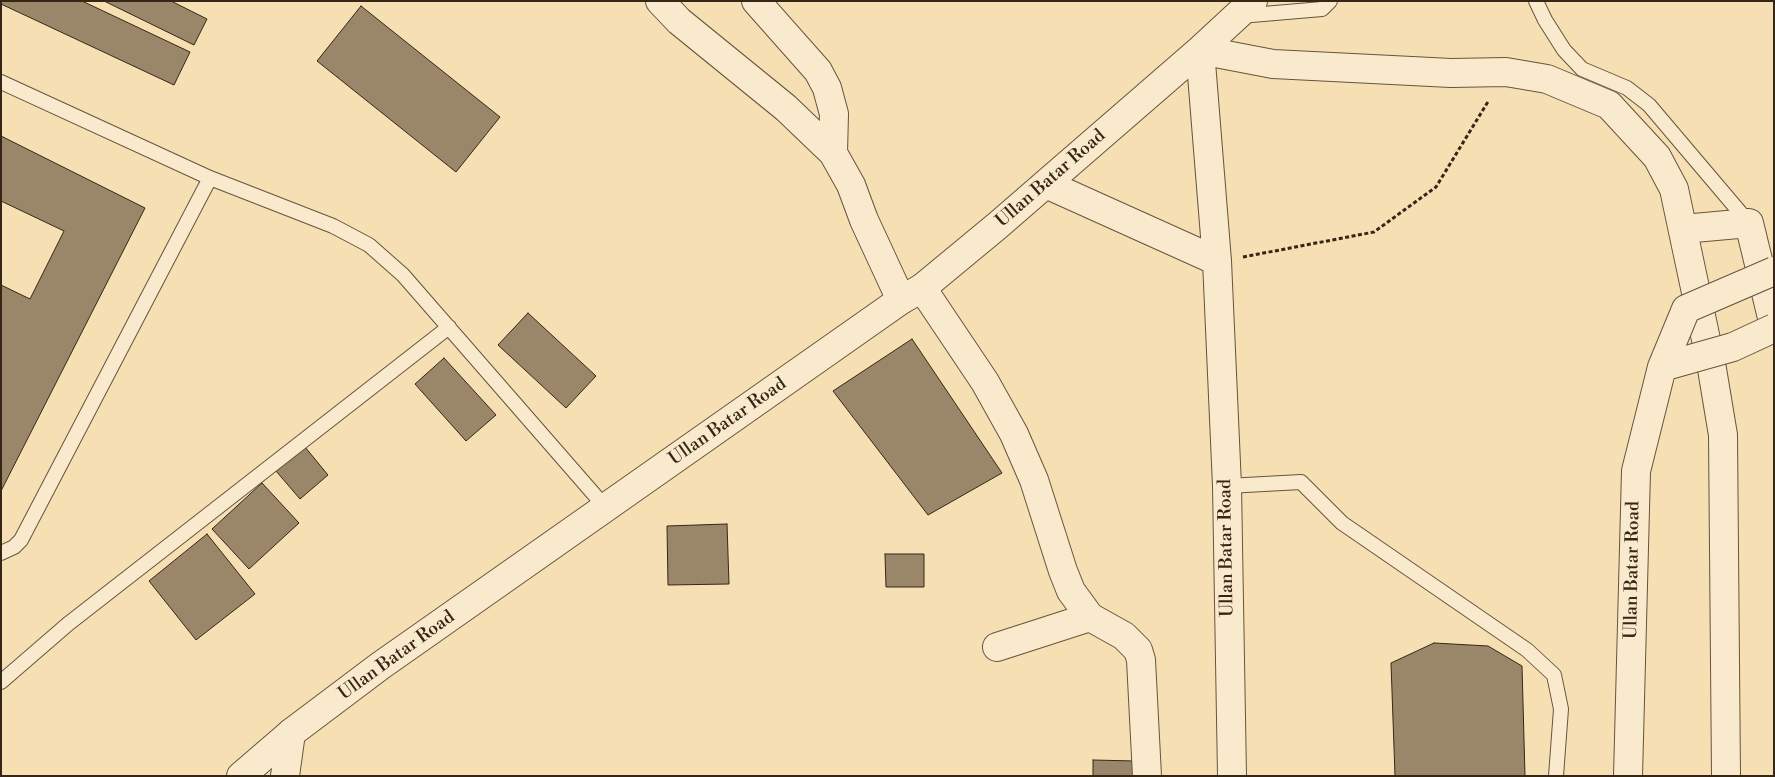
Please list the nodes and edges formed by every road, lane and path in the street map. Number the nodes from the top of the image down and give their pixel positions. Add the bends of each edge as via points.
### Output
1 (660, 1) edge
2 (756, 1) edge
3 (1330, 1) edge
4 (1536, 1) edge
5 (1245, 9) edge
6 (1200, 50) junction
7 (1506, 72) junction
8 (1, 82) edge
9 (833, 153) junction
10 (210, 178) junction
11 (1046, 184) junction
12 (1749, 223) junction
13 (1683, 229) junction
14 (1217, 262) junction
15 (1774, 271) edge
16 (912, 294) junction
17 (449, 327) junction
18 (1774, 327) edge
19 (1662, 367) junction
20 (1227, 486) junction
21 (606, 508) junction
22 (1, 553) edge
23 (1090, 617) junction
24 (997, 647) dead end
25 (1, 682) edge
26 (292, 734) junction
27 (241, 776) edge
28 (285, 776) edge
29 (1147, 776) edge
30 (1232, 776) edge
31 (1556, 776) edge
32 (1628, 776) edge
33 (1726, 776) edge

1 - 9 street via 679,21 786,108
2 - 9 street via 818,71 827,88 834,114
3 - 5 lane via 1322,9
4 - 12 lane via 1564,50 1582,69 1627,88 1649,104
5 - 6 street, Ullan Batar Road
6 - 7 street via 1273,64 1451,73
6 - 11 street, Ullan Batar Road
6 - 14 street, Ullan Batar Road
7 - 13 street via 1547,79 1610,105 1657,157 1674,189
7 - 14 path via 1436,187 1374,232
8 - 10 lane
9 - 16 street via 851,185 864,220
10 - 17 lane via 333,226 368,245 404,275
10 - 22 lane via 21,540
11 - 14 street
11 - 16 street, Ullan Batar Road
12 - 13 street
12 - 18 street
13 - 33 street via 1722,435
14 - 20 street, Ullan Batar Road
15 - 19 street, Ullan Batar Road, bridge via 1686,309
16 - 21 street, Ullan Batar Road
16 - 23 street via 985,382 1014,434 1034,480 1071,591
17 - 21 lane
17 - 25 lane via 68,624
18 - 19 street, bridge via 1733,347
19 - 32 street, Ullan Batar Road, bridge via 1636,471
20 - 30 street, Ullan Batar Road
20 - 31 lane via 1301,482 1342,523 1527,650 1554,675 1561,709
21 - 26 street, Ullan Batar Road via 380,666
23 - 24 street
23 - 29 street via 1124,636 1138,650 1142,660
26 - 27 street, Ullan Batar Road
26 - 28 street

